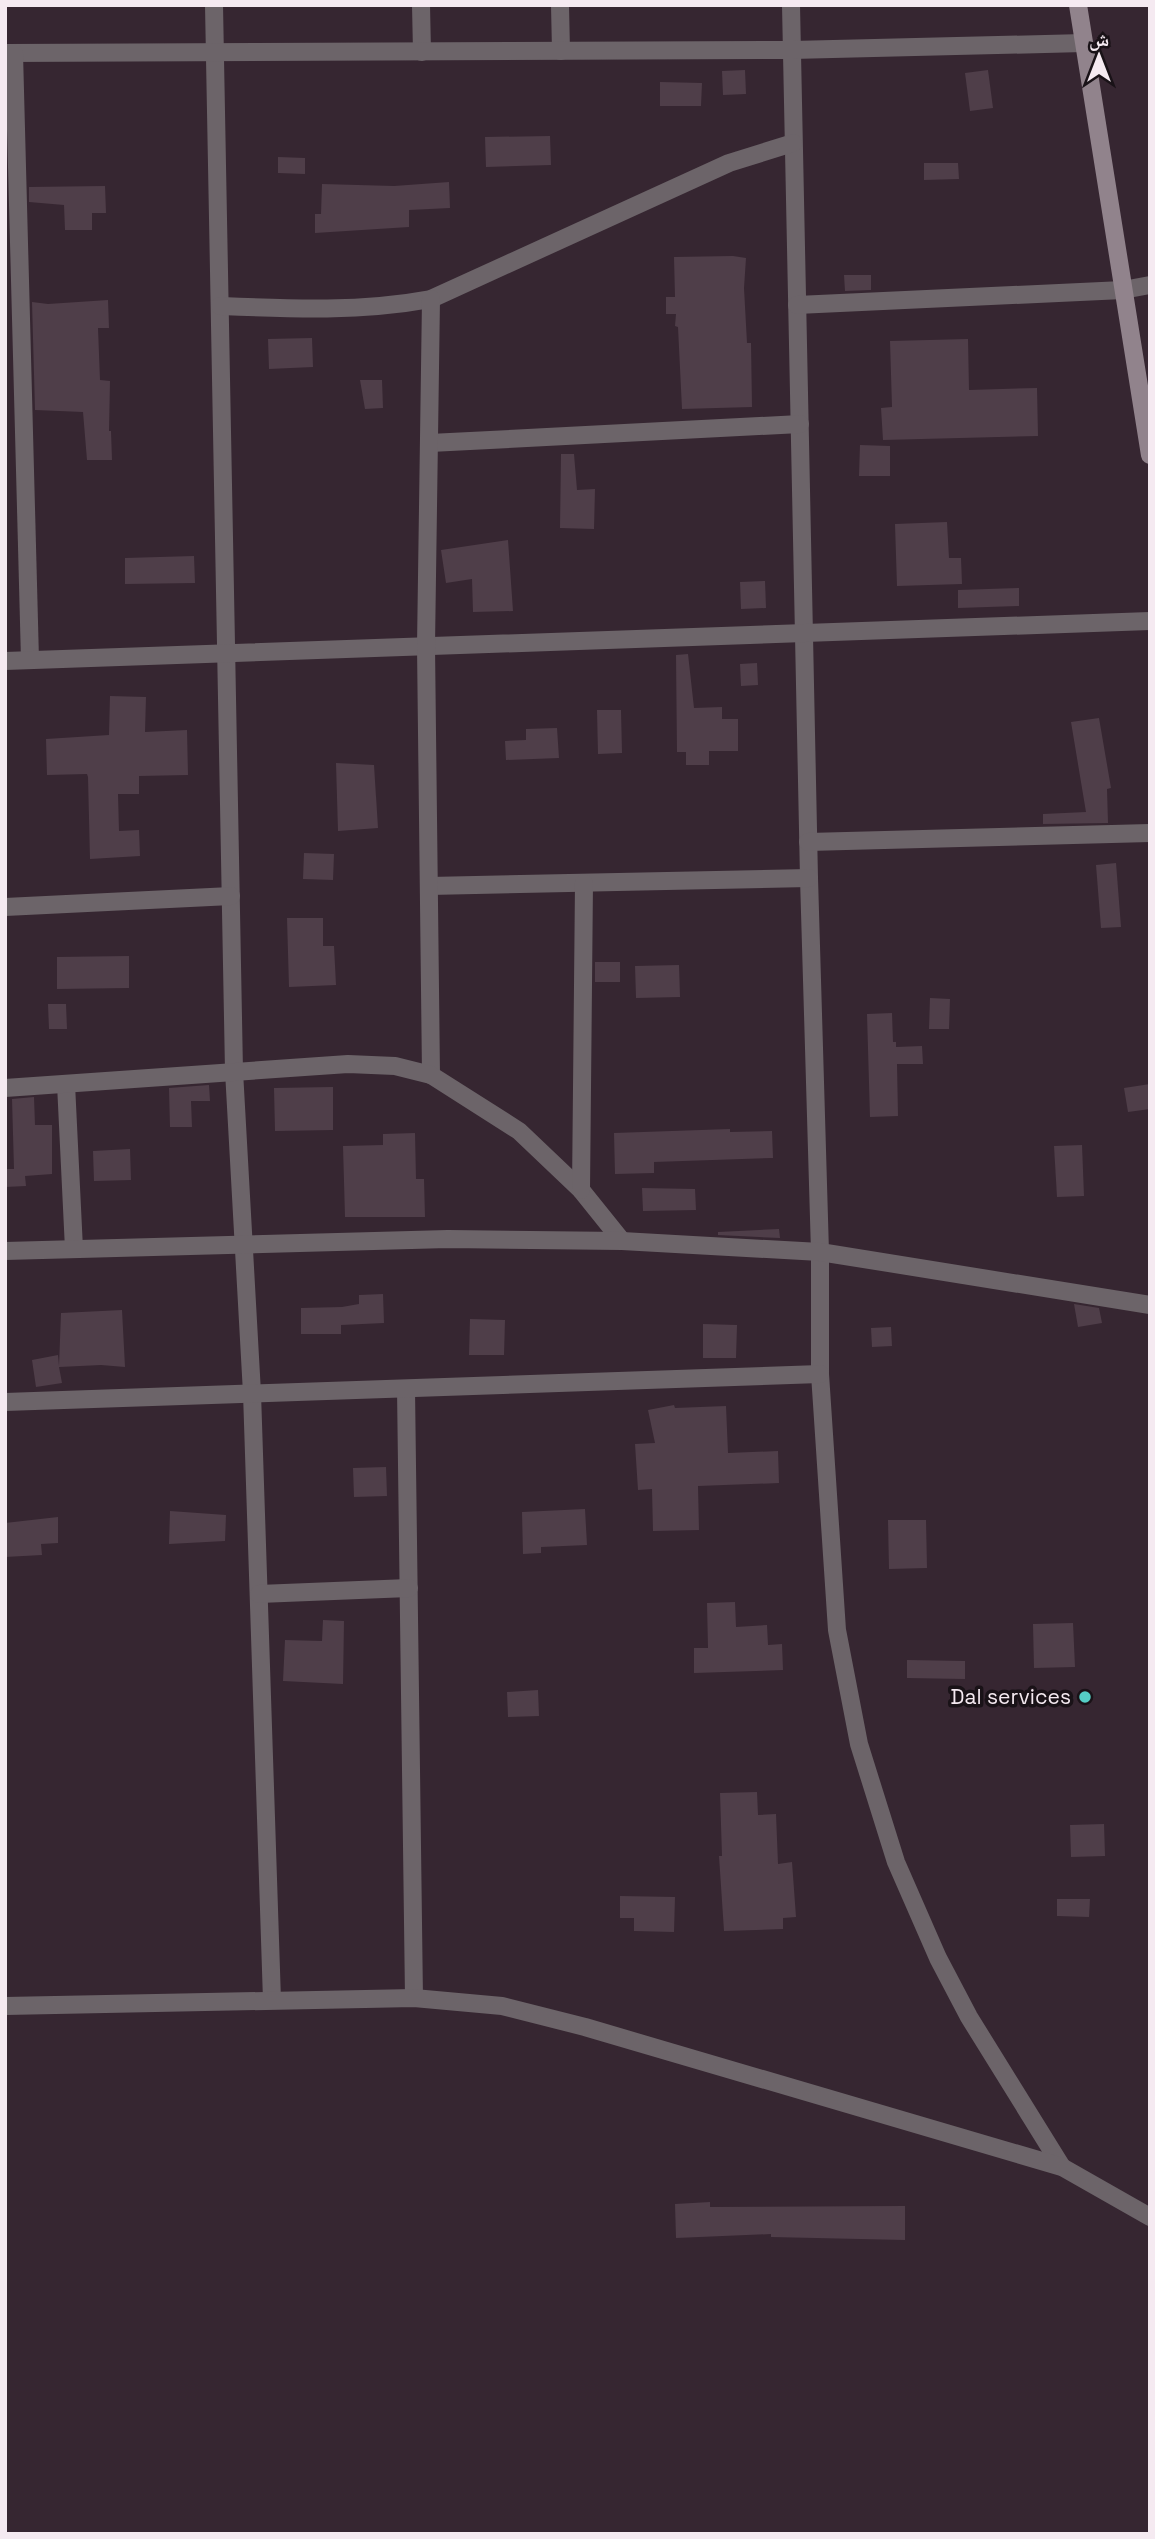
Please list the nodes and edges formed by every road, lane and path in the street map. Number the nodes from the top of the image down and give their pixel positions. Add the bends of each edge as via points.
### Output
1 (214, 5) edge
2 (421, 5) edge
3 (560, 5) edge
4 (791, 5) edge
5 (1078, 5) edge
6 (1084, 43) junction
7 (792, 50) junction
8 (561, 51) junction
9 (422, 52) junction
10 (10, 53) edge
11 (215, 53) junction
12 (793, 142) junction
13 (1150, 285) edge
14 (1123, 290) junction
15 (432, 299) junction
16 (797, 305) junction
17 (220, 306) junction
18 (800, 424) junction
19 (430, 443) junction
20 (1150, 456) edge
21 (1150, 621) edge
22 (806, 632) junction
23 (426, 646) junction
24 (226, 653) junction
25 (30, 660) junction
26 (5, 661) edge
27 (1150, 833) edge
28 (808, 842) junction
29 (808, 878) junction
30 (584, 883) junction
31 (429, 886) junction
32 (231, 896) junction
33 (5, 907) edge
34 (234, 1071) junction
35 (431, 1075) junction
36 (66, 1084) junction
37 (5, 1088) edge
38 (581, 1190) junction
39 (622, 1241) junction
40 (246, 1244) junction
41 (74, 1249) junction
42 (5, 1251) edge
43 (820, 1252) junction
44 (1150, 1305) edge
45 (820, 1374) junction
46 (406, 1389) junction
47 (252, 1393) junction
48 (5, 1402) edge
49 (408, 1588) junction
50 (259, 1594) junction
51 (414, 1998) junction
52 (272, 2000) junction
53 (5, 2006) edge
54 (1062, 2167) junction
55 (1150, 2217) edge

1 - 11 street
2 - 9 street
3 - 8 street
4 - 7 street
5 - 6 main road
6 - 7 street
6 - 14 main road
7 - 8 street
7 - 12 street
8 - 9 street
9 - 11 street
10 - 11 street
10 - 25 street
11 - 17 street
12 - 15 street via 729,163
12 - 16 street
13 - 14 street
14 - 16 street
14 - 20 main road
15 - 17 street via 337,310
15 - 19 street
16 - 18 street
17 - 24 street
18 - 19 street
18 - 22 street
19 - 23 street
21 - 22 street
22 - 23 street
22 - 28 street
23 - 24 street
23 - 31 street
24 - 25 street
24 - 32 street
25 - 26 street
27 - 28 street
28 - 29 street
29 - 30 street
29 - 43 street
30 - 31 street
30 - 38 street
31 - 35 street
32 - 33 street
32 - 34 street
34 - 35 street via 348,1064 395,1066
34 - 36 street
34 - 40 street
35 - 38 street via 519,1131
36 - 37 street
36 - 41 street
38 - 39 street
39 - 40 street
39 - 43 street
40 - 41 street
40 - 47 street
41 - 42 street
43 - 44 street
43 - 45 street
45 - 46 street
45 - 54 street via 837,1630 859,1744 896,1862 938,1958
46 - 47 street
46 - 49 street
47 - 48 street
47 - 50 street
49 - 50 street
49 - 51 street
50 - 52 street
51 - 52 street
51 - 54 street via 502,2006 584,2027
52 - 53 street
54 - 55 street

